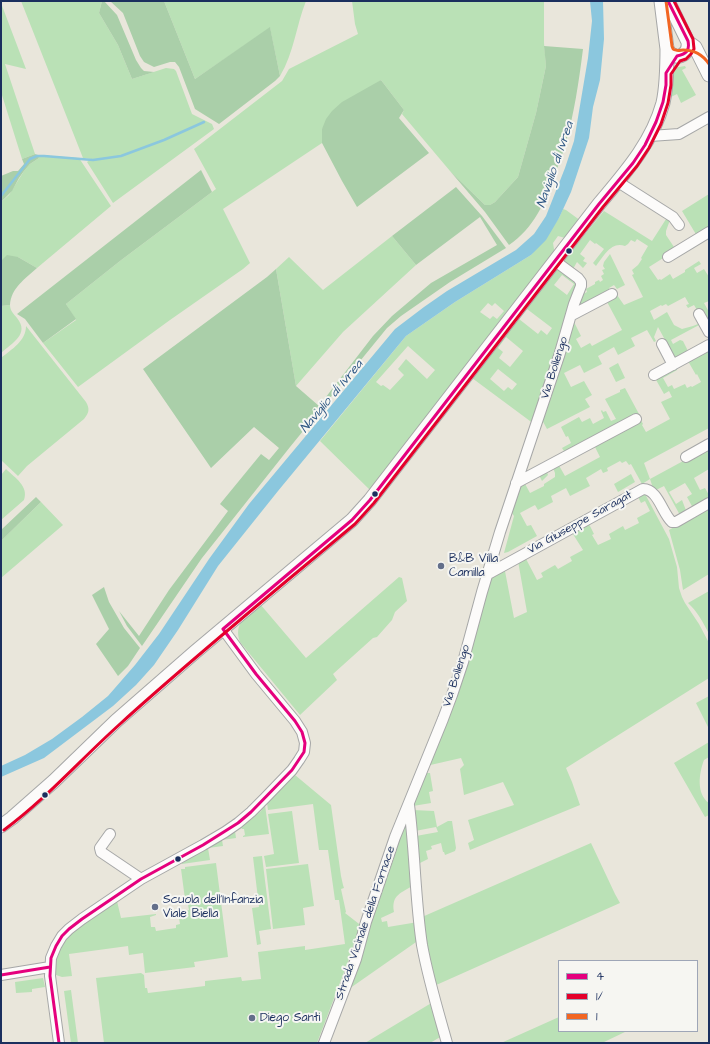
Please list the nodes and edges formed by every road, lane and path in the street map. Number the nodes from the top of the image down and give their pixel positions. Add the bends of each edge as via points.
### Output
1 (661, 1) edge
2 (668, 1) edge
3 (688, 41) junction
4 (667, 46) junction
5 (680, 56) junction
6 (702, 61) junction
7 (666, 73) junction
8 (709, 75) edge
9 (709, 117) edge
10 (650, 136) junction
11 (618, 182) junction
12 (679, 225) dead end
13 (709, 232) edge
14 (668, 257) dead end
15 (554, 261) junction
16 (612, 294) dead end
17 (699, 314) dead end
18 (572, 315) junction
19 (709, 332) edge
20 (662, 344) dead end
21 (709, 345) edge
22 (669, 362) junction
23 (654, 375) dead end
24 (636, 419) dead end
25 (709, 444) edge
26 (686, 457) dead end
27 (516, 483) junction
28 (638, 484) dead end
29 (709, 503) edge
30 (493, 555) junction
31 (488, 574) junction
32 (223, 629) junction
33 (409, 803) junction
34 (1, 826) edge
35 (110, 834) dead end
36 (141, 879) junction
37 (50, 967) junction
38 (1, 975) edge
39 (59, 1043) edge
40 (324, 1043) edge
41 (447, 1043) edge

1 - 4 main road
2 - 3 main road
3 - 4 main road via 681,35 675,35 669,39
3 - 5 main road via 688,50
3 - 6 main road via 695,47
4 - 5 main road via 671,54
4 - 7 main road
5 - 6 main road via 691,56
5 - 7 main road
6 - 8 main road
7 - 10 main road via 663,102
9 - 10 street via 679,134
10 - 11 main road
11 - 12 street via 673,217
11 - 15 main road
13 - 14 street
15 - 18 street, Via Bollengo via 581,282
15 - 32 main road via 370,500 352,520
16 - 18 street
17 - 19 street
18 - 27 street, Via Bollengo
20 - 22 street
21 - 22 street
22 - 23 street
24 - 27 street
25 - 26 street
27 - 30 street, Via Bollengo
28 - 30 street via 506,556
29 - 31 street, Via Giuseppe Saragat via 672,522 656,496 643,489
30 - 31 street, Via Bollengo
31 - 33 street, Via Bollengo via 452,695
32 - 34 main road
32 - 36 street via 295,721 302,732 304,752 292,770 238,823
33 - 40 street, Strada Vicinale della Fornace via 394,837 356,959
33 - 41 street, Via Bollengo via 423,946
35 - 36 street via 100,848 101,852
36 - 37 street via 82,919 62,936 51,958
37 - 38 street
37 - 39 street

